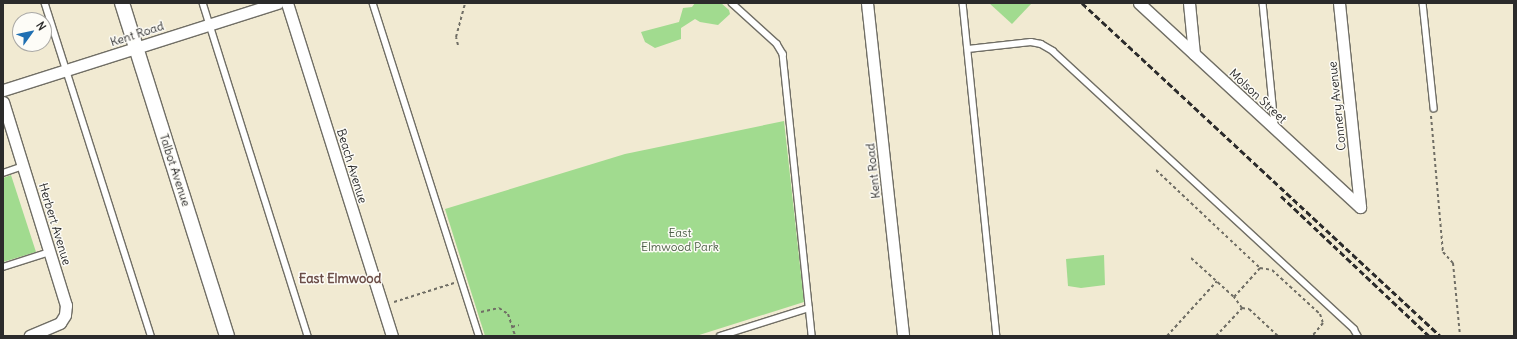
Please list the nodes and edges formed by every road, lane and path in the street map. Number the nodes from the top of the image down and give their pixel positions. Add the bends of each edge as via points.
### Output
1 (45, 3) edge
2 (122, 3) edge
3 (203, 3) edge
4 (278, 3) edge
5 (287, 3) edge
6 (373, 3) edge
7 (465, 3) edge
8 (732, 3) edge
9 (867, 3) edge
10 (963, 3) edge
11 (1139, 3) edge
12 (1189, 3) edge
13 (1263, 3) edge
14 (1339, 3) edge
15 (1423, 3) edge
16 (210, 24) junction
17 (458, 45) dead end
18 (137, 48) junction
19 (968, 49) junction
20 (1194, 54) junction
21 (67, 70) junction
22 (3, 90) edge
23 (3, 102) edge
24 (1433, 110) joint
25 (1275, 129) junction
26 (23, 166) junction
27 (1156, 170) dead end
28 (3, 173) edge
29 (1360, 207) joint
30 (50, 252) junction
31 (1191, 258) dead end
32 (3, 267) edge
33 (1260, 268) junction
34 (461, 281) junction
35 (1217, 281) junction
36 (1234, 297) junction
37 (383, 306) junction
38 (809, 308) junction
39 (1242, 308) junction
40 (472, 314) junction
41 (519, 325) dead end
42 (512, 327) junction
43 (30, 336) edge
44 (151, 336) edge
45 (227, 336) edge
46 (308, 336) edge
47 (392, 336) edge
48 (479, 336) edge
49 (515, 336) edge
50 (720, 336) edge
51 (812, 336) edge
52 (904, 336) edge
53 (997, 336) edge
54 (1167, 336) edge
55 (1216, 336) edge
56 (1278, 336) edge
57 (1312, 336) edge
58 (1358, 336) edge
59 (1460, 336) edge

1 - 21 lane
2 - 18 street, Talbot Avenue
3 - 16 lane
4 - 16 street, Kent Road
5 - 37 street, Beach Avenue
6 - 34 lane
7 - 17 path via 456,37
8 - 38 lane via 779,46 783,54
9 - 52 street, Kent Road
10 - 19 lane
11 - 20 street, Molson Street
12 - 20 street
13 - 25 lane
14 - 29 street, Connery Avenue
15 - 24 lane
16 - 18 street, Kent Road
16 - 46 lane
18 - 21 street, Kent Road
18 - 45 street, Talbot Avenue
19 - 53 lane
19 - 58 lane via 1031,42 1053,51
20 - 25 street, Molson Street
21 - 22 street, Kent Road
21 - 44 lane
23 - 26 street, Herbert Avenue
24 - 59 path via 1443,252 1453,263
25 - 29 street, Molson Street
26 - 28 lane
26 - 30 street, Herbert Avenue
27 - 33 path
30 - 32 lane
30 - 43 street, Herbert Avenue via 66,310 56,326
31 - 35 path
33 - 36 path
33 - 57 path via 1272,270 1320,314 1323,323
34 - 37 path
34 - 40 lane
35 - 36 path
35 - 54 path
36 - 39 path
37 - 47 street, Beach Avenue
38 - 50 lane
38 - 51 lane
39 - 55 path
39 - 56 path via 1249,309
40 - 42 path via 500,308 508,314
40 - 48 lane
41 - 42 path
42 - 49 path

